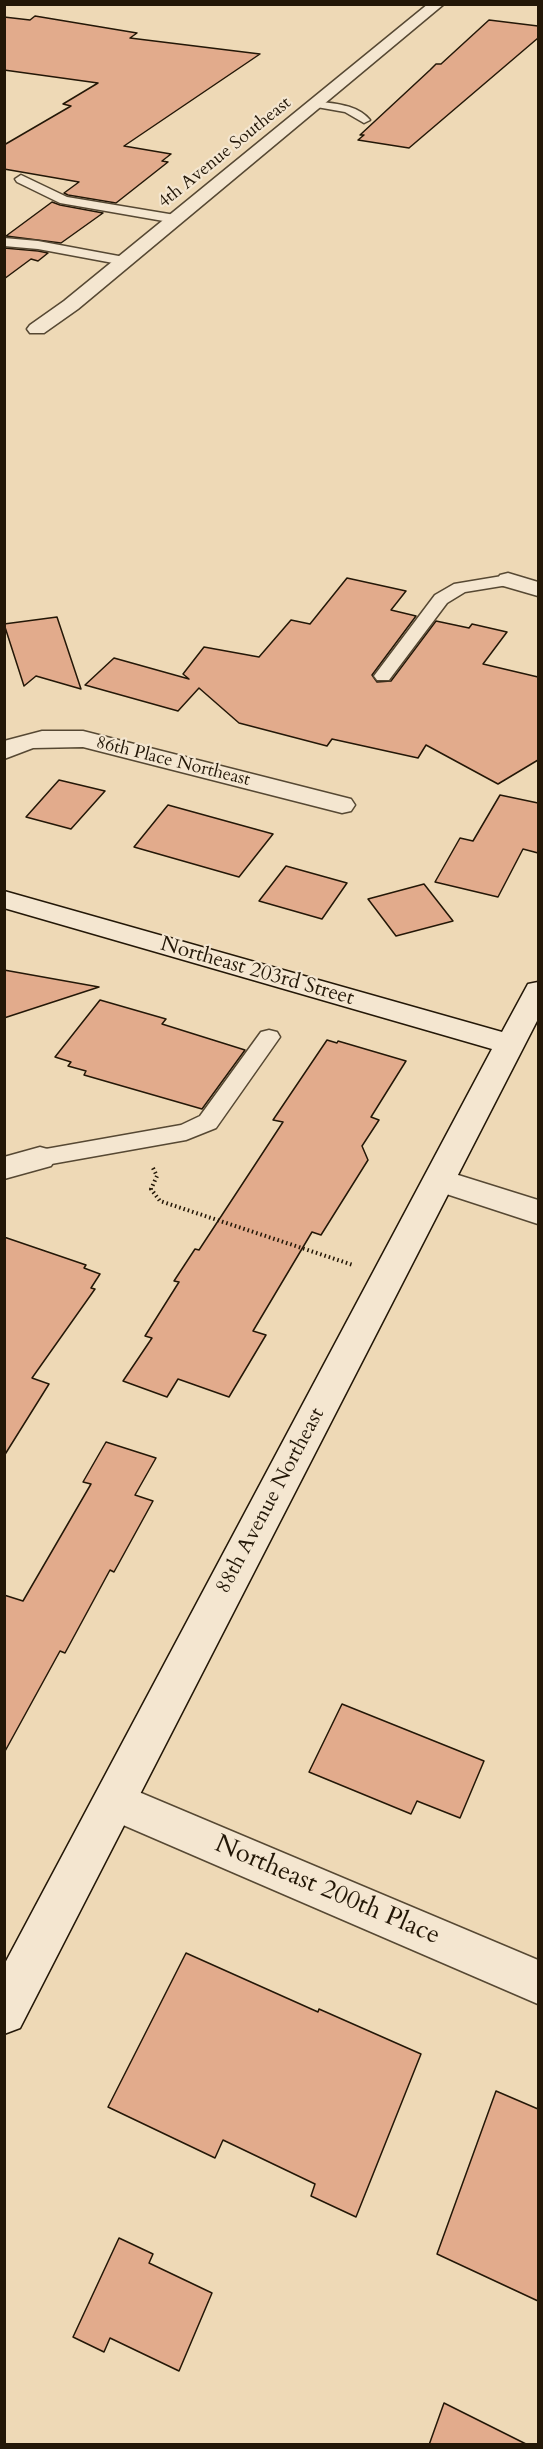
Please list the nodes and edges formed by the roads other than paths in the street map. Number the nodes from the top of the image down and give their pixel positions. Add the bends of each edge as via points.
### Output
1 (436, 4) edge
2 (315, 104) junction
3 (364, 120) dead end
4 (21, 179) dead end
5 (176, 219) junction
6 (4, 243) edge
7 (124, 261) junction
8 (37, 329) dead end
9 (508, 580) joint
10 (538, 589) edge
11 (383, 676) dead end
12 (4, 751) edge
13 (342, 805) dead end
14 (4, 899) edge
15 (538, 991) edge
16 (269, 1037) dead end
17 (510, 1044) junction
18 (40, 1158) joint
19 (4, 1168) edge
20 (439, 1180) junction
21 (538, 1212) edge
22 (115, 1801) junction
23 (538, 1982) edge
24 (4, 2012) edge

1 - 2 street, 4th Avenue Southeast
2 - 3 lane via 351,111
2 - 5 street, 4th Avenue Southeast
4 - 5 lane via 64,200
5 - 7 street, 4th Avenue Southeast
6 - 7 lane via 39,245
7 - 8 street, 4th Avenue Southeast
9 - 10 street
9 - 11 lane via 460,588 441,599
12 - 13 street, 86th Place Northeast via 16,743 50,736 83,739
14 - 17 street, Northeast 203rd Street
15 - 17 street, 88th Avenue Northeast
16 - 18 lane via 208,1122 186,1131
17 - 20 street, 88th Avenue Northeast
18 - 19 street
20 - 21 street
20 - 22 street, 88th Avenue Northeast
22 - 23 street, Northeast 200th Place
22 - 24 street, 88th Avenue Northeast

